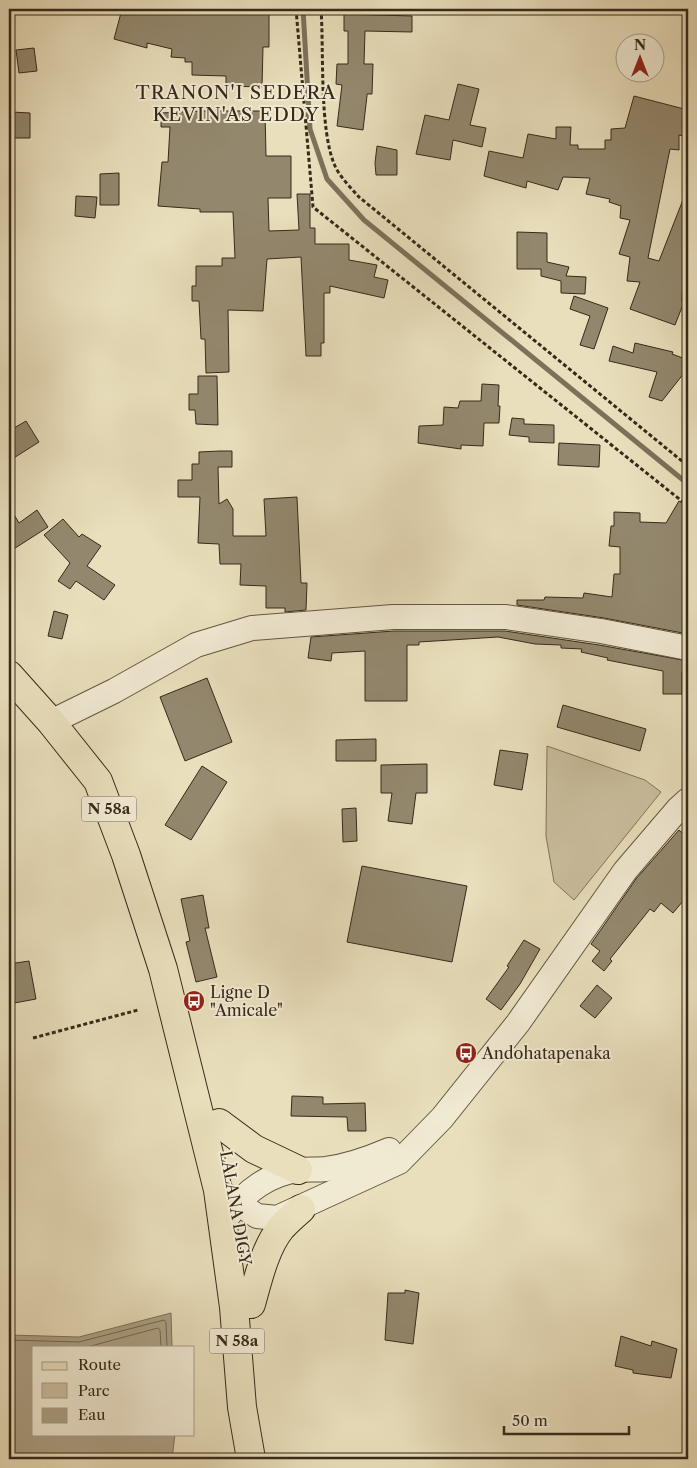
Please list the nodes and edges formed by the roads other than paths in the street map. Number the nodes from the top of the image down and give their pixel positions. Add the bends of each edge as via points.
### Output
1 (688, 648) edge
2 (9, 674) edge
3 (51, 722) junction
4 (688, 800) edge
5 (163, 969) junction
6 (220, 1123) junction
7 (417, 1143) junction
8 (298, 1170) junction
9 (227, 1205) junction
10 (301, 1209) junction
11 (251, 1304) junction
12 (251, 1459) edge

1 - 3 street via 506,617 394,617 252,628 196,645
2 - 3 main road, LÀLANA DIGY / N 58a
3 - 5 main road, LÀLANA DIGY / N 58a via 98,781
4 - 7 street via 625,871 518,1023 442,1118
5 - 6 main road, LÀLANA DIGY / N 58a via 192,1020
5 - 9 main road, LÀLANA DIGY / N 58a
6 - 8 main road via 254,1149
6 - 9 main road, LÀLANA DIGY / N 58a
7 - 8 street via 390,1149 362,1162
7 - 10 street via 399,1162
8 - 9 street via 258,1185
9 - 10 street via 257,1216 277,1218
9 - 11 main road, LÀLANA DIGY / N 58a
9 - 12 main road, LÀLANA DIGY / N 58a via 242,1407
10 - 11 main road via 281,1228 260,1271
11 - 12 main road, LÀLANA DIGY / N 58a via 254,1404

